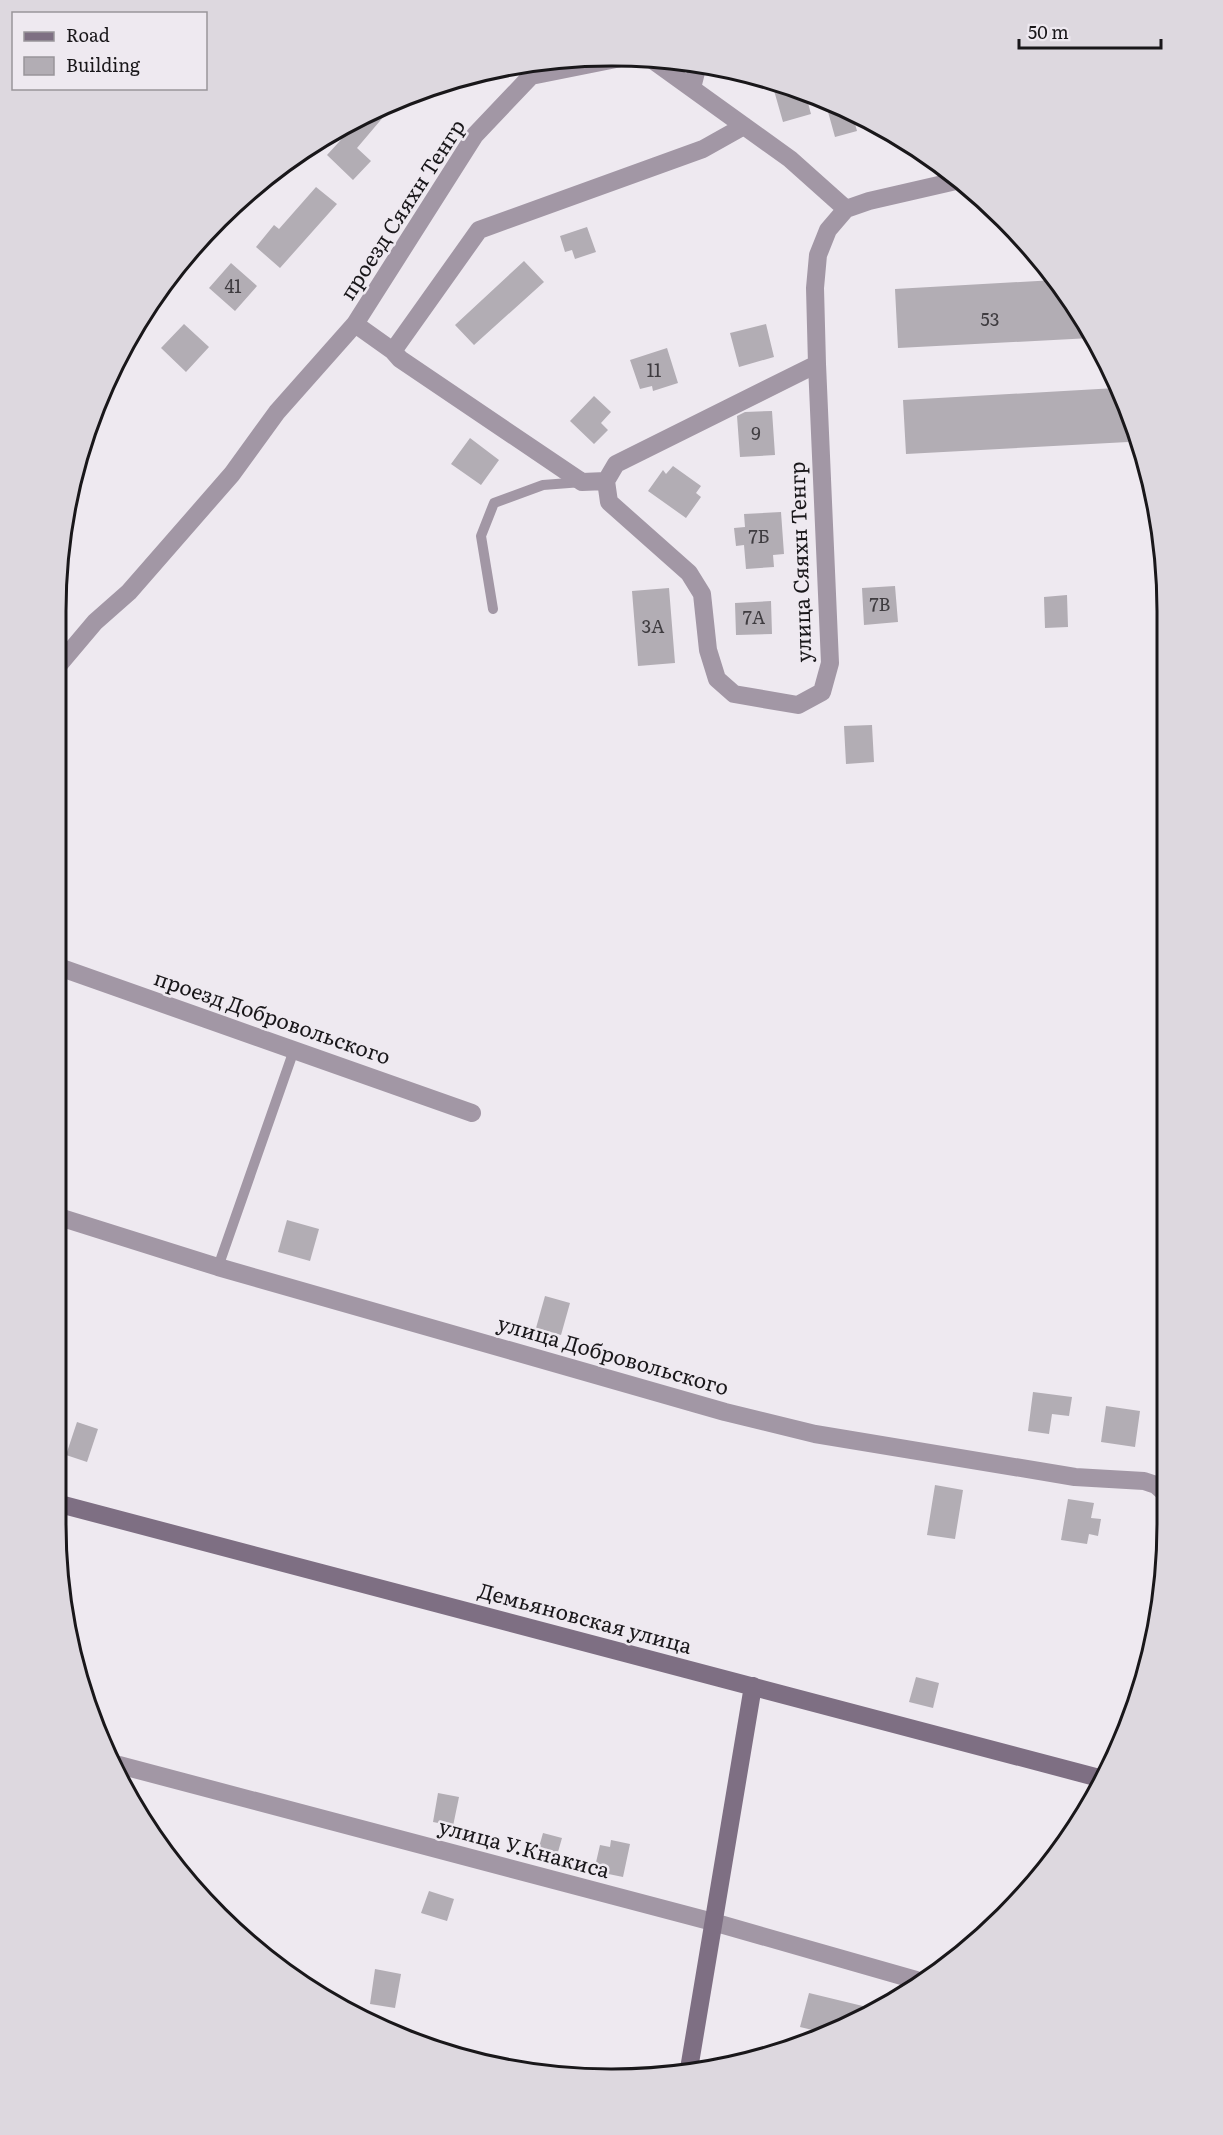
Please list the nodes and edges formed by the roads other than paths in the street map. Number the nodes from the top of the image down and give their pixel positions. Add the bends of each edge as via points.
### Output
1 (665, 69) edge
2 (696, 73) edge
3 (522, 74) edge
4 (692, 88) junction
5 (744, 126) junction
6 (949, 183) edge
7 (846, 209) junction
8 (355, 324) junction
9 (393, 351) junction
10 (817, 364) junction
11 (606, 481) junction
12 (582, 482) junction
13 (493, 609) dead end
14 (66, 656) edge
15 (66, 970) edge
16 (294, 1050) junction
17 (472, 1113) dead end
18 (66, 1219) edge
19 (218, 1267) junction
20 (1157, 1486) edge
21 (66, 1506) edge
22 (753, 1686) junction
23 (123, 1766) edge
24 (1095, 1777) edge
25 (713, 1922) junction
26 (912, 1979) edge
27 (690, 2063) edge

1 - 4 street
2 - 4 street
3 - 8 street, проезд Сяяхн Тенгр via 475,135
4 - 5 street
5 - 7 street via 790,159
5 - 9 street via 703,149 478,230
6 - 7 street
7 - 10 street, улица Сяяхн Тенгр via 828,230 818,255
8 - 9 street
8 - 14 street, проезд Сяяхн Тенгр via 277,412 225,483
9 - 12 street
10 - 11 street via 616,464
10 - 11 street, улица Сяяхн Тенгр via 830,663 822,692 798,705 734,694 717,679 708,650 702,594 688,573 609,502
11 - 12 street
12 - 13 lane via 543,486 494,503 481,536
15 - 16 street, проезд Добровольского
16 - 17 street, проезд Добровольского
16 - 19 lane
18 - 19 street, улица Добровольского
19 - 20 street, улица Добровольского via 815,1434 1075,1477 1144,1481
21 - 22 street, Демьяновская улица
22 - 24 street, Демьяновская улица
22 - 25 street
23 - 25 street, улица У.Кнакиса
25 - 26 street, улица У.Кнакиса
25 - 27 street

